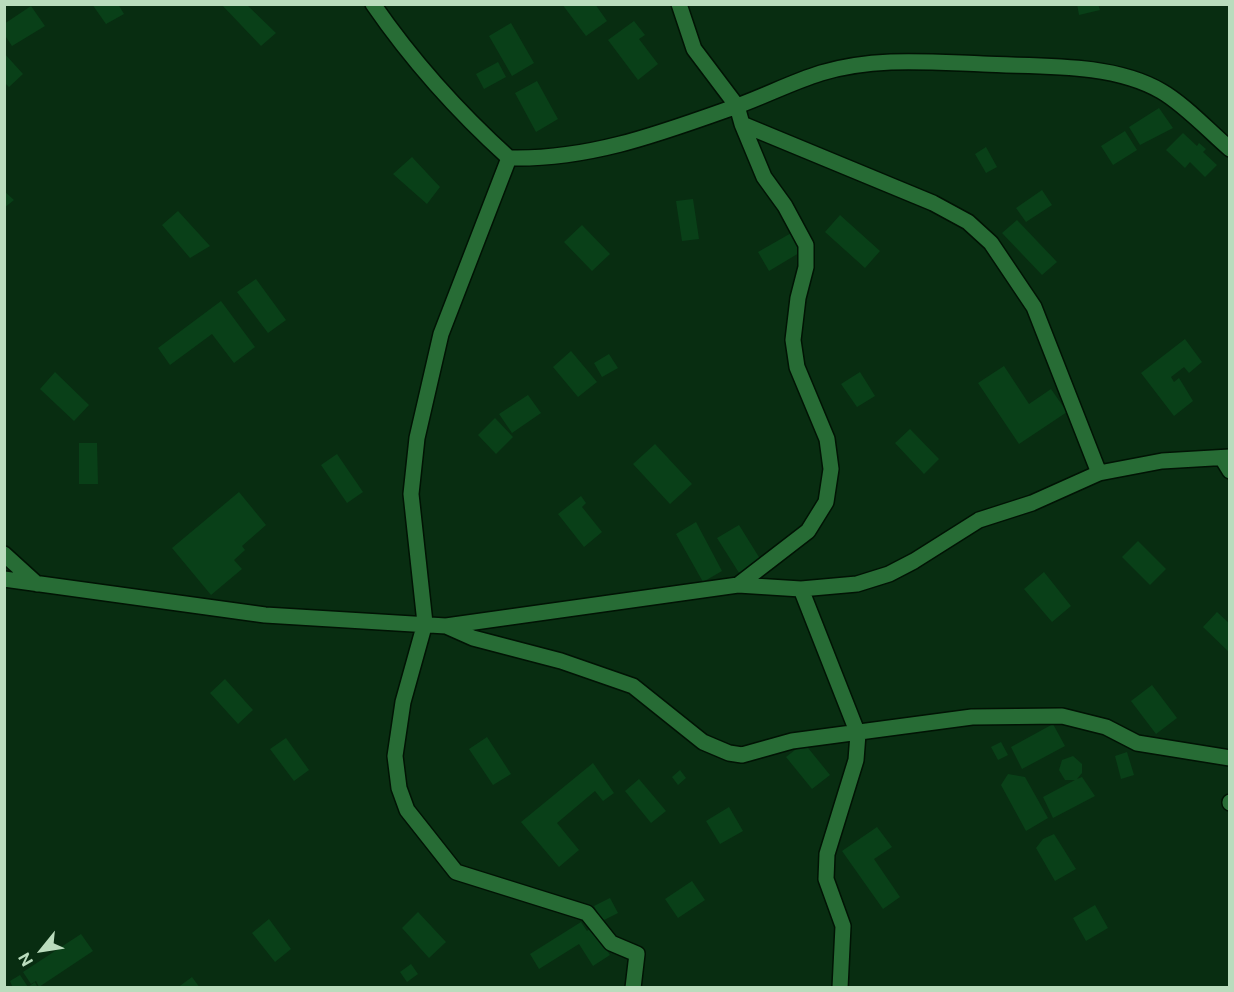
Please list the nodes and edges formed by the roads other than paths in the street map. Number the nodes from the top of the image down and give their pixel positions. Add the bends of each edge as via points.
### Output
1 (374, 4) edge
2 (679, 4) edge
3 (737, 106) junction
4 (742, 124) junction
5 (1230, 150) edge
6 (509, 158) junction
7 (1227, 462) edge
8 (1099, 473) junction
9 (4, 554) edge
10 (4, 579) edge
11 (37, 584) junction
12 (738, 585) junction
13 (801, 589) junction
14 (425, 623) junction
15 (446, 626) junction
16 (858, 734) junction
17 (1230, 758) edge
18 (633, 987) edge
19 (840, 987) edge

1 - 6 street via 395,37 460,114
2 - 3 street via 694,49
3 - 4 street
3 - 5 street via 821,74 873,62 934,60 1066,66 1121,76 1160,91
3 - 6 street via 603,150 564,158
4 - 8 street via 933,203 968,222 991,243 1034,307
4 - 12 street via 764,177 806,245 793,340 797,367 827,439 831,469 826,502 808,531
6 - 14 street via 441,334 417,438 411,494
7 - 8 street via 1162,461
8 - 13 street via 1032,503 979,520 889,574 857,584
9 - 11 street
10 - 11 street
11 - 14 street via 265,615
12 - 13 street
12 - 15 street
13 - 16 street
14 - 15 street
14 - 18 street via 402,702 394,756 407,810 456,872 586,913 611,943 637,954
15 - 16 street via 473,638 561,661 633,686 703,742 729,753 742,755 792,741
16 - 17 street via 972,717 1062,716 1106,728 1137,743
16 - 19 street via 856,760 827,854 826,879 843,926

